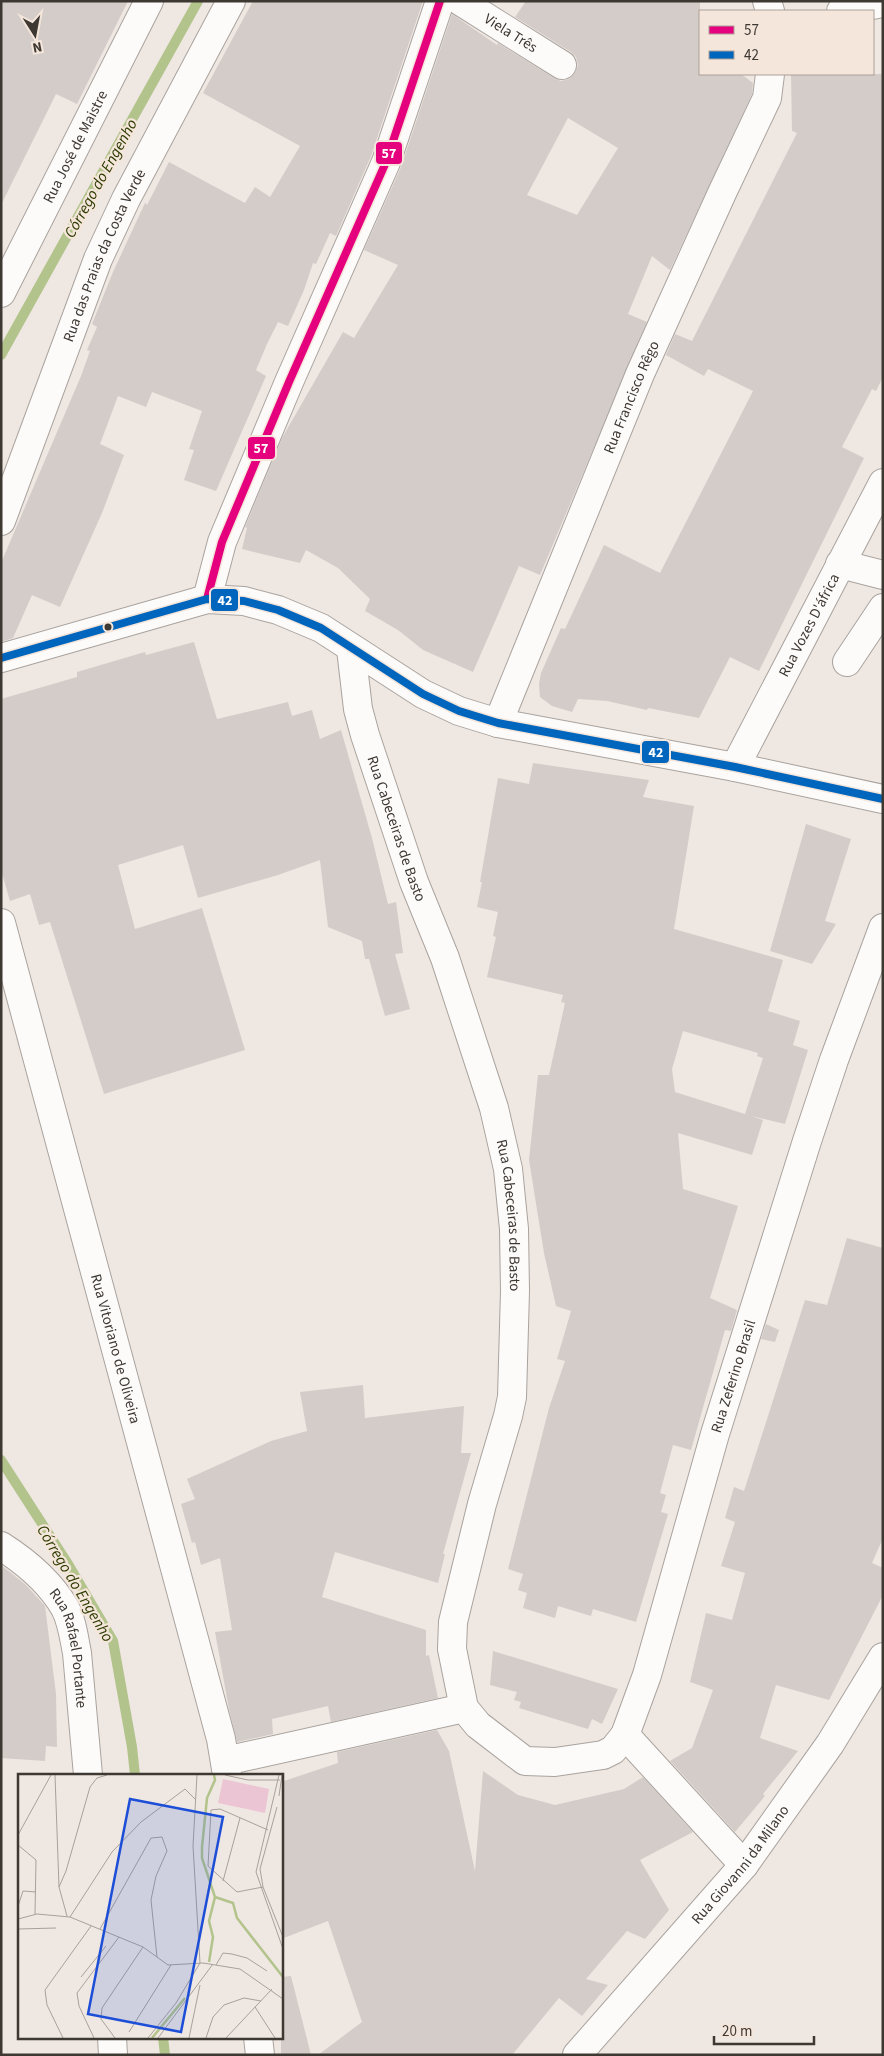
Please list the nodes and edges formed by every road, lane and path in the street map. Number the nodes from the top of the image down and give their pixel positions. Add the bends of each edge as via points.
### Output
1 (149, 1) edge
2 (232, 1) edge
3 (440, 1) edge
4 (460, 1) edge
5 (883, 3) edge
6 (846, 10) edge
7 (562, 65) dead end
8 (770, 75) edge
9 (1, 293) edge
10 (883, 483) edge
11 (1, 521) edge
12 (840, 564) junction
13 (883, 575) edge
14 (207, 599) junction
15 (883, 608) edge
16 (351, 649) junction
17 (1, 658) edge
18 (848, 662) dead end
19 (498, 723) junction
20 (735, 766) junction
21 (883, 799) edge
22 (1, 923) edge
23 (883, 928) edge
24 (1, 1546) edge
25 (883, 1657) edge
26 (464, 1708) junction
27 (625, 1735) junction
28 (534, 1762) joint
29 (226, 1768) edge
30 (88, 1774) edge
31 (744, 1865) junction
32 (112, 2038) edge
33 (258, 2038) edge
34 (113, 2055) edge
35 (260, 2055) edge
36 (577, 2055) edge

1 - 9 street, Rua José de Maistre
2 - 11 street, Rua das Praias da Costa Verde via 126,199 98,259
3 - 14 street via 386,162 226,533
4 - 7 street, Viela Três
5 - 6 street
8 - 19 street, Rua Francisco Rêgo via 767,98 640,374
10 - 12 street, Rua Vozes D'áfrica
12 - 13 street
12 - 20 street, Rua Vozes D'áfrica
14 - 16 street via 244,601 278,610 321,628
14 - 17 street
15 - 18 street
16 - 19 street via 423,694 459,711
16 - 26 street, Rua Cabeceiras de Basto via 358,709 365,735 411,873 469,1030 494,1108 508,1169 514,1229 512,1397 453,1622 452,1649
19 - 20 street
20 - 21 street
22 - 29 street, Rua Vitoriano de Oliveira via 222,1739
23 - 27 street, Rua Zeferino Brasil via 810,1132 715,1434 647,1675
24 - 30 street, Rua Rafael Portante via 45,1581 66,1609 77,1653
25 - 31 street, Rua Giovanni da Milano via 830,1744
26 - 28 street, Rua Cabeceiras de Basto via 492,1738 525,1761
26 - 29 street
27 - 28 street, Rua Zeferino Brasil via 613,1750 603,1754 582,1759
27 - 31 street
31 - 36 street, Rua Giovanni da Milano
32 - 34 street
33 - 35 street

